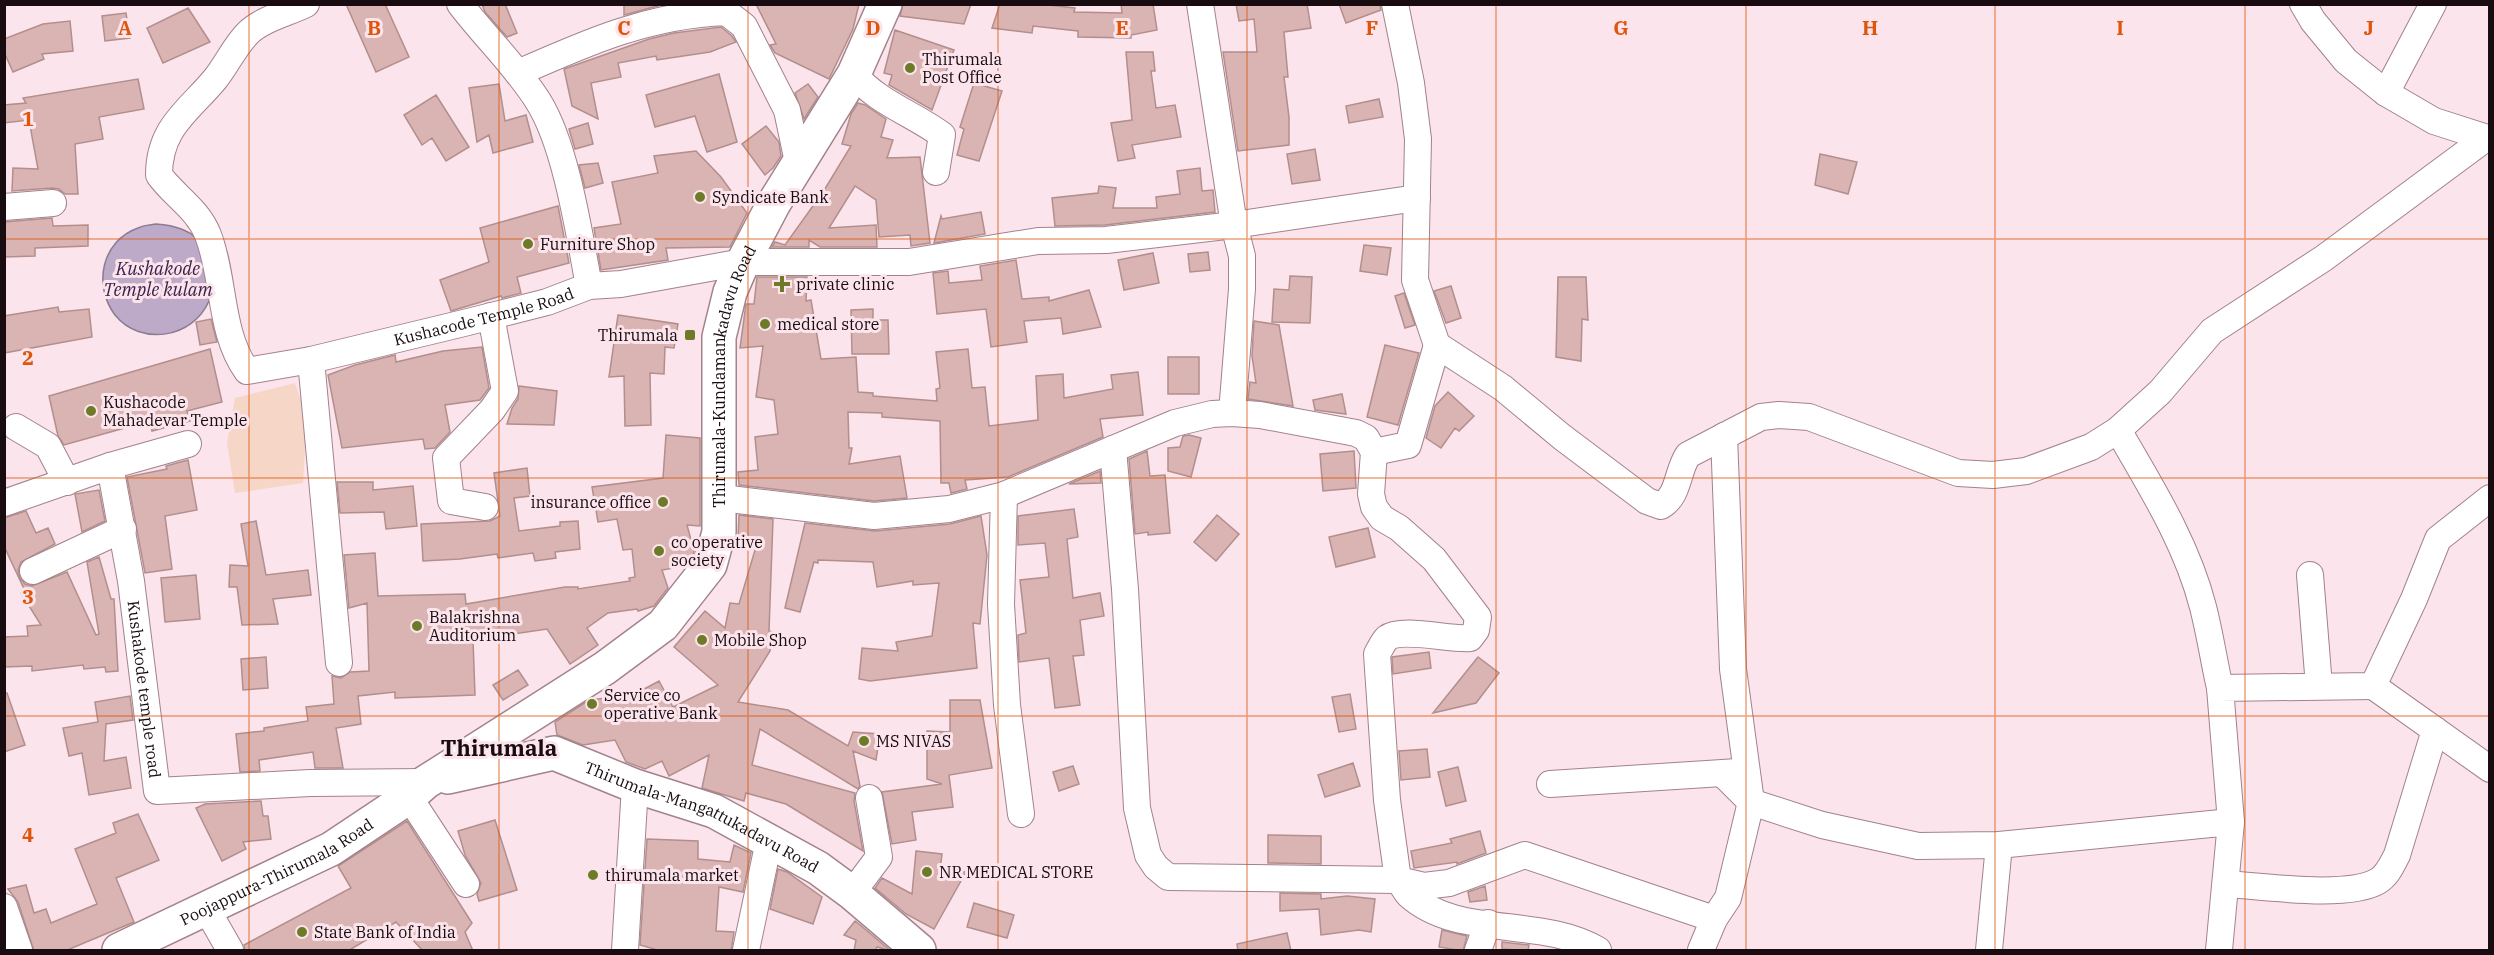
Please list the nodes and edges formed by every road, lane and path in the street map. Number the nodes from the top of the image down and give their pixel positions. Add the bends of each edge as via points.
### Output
1 (306, 4) edge
2 (460, 4) edge
3 (885, 4) edge
4 (1200, 4) edge
5 (1395, 4) edge
6 (2303, 4) edge
7 (2433, 4) edge
8 (518, 73) junction
9 (854, 74) junction
10 (2386, 93) junction
11 (2488, 138) edge
12 (798, 162) junction
13 (936, 172) dead end
14 (1417, 198) junction
15 (53, 203) dead end
16 (4, 207) edge
17 (1234, 225) junction
18 (743, 262) junction
19 (589, 286) junction
20 (491, 316) junction
21 (1437, 345) junction
22 (311, 360) junction
23 (1232, 413) junction
24 (16, 427) dead end
25 (2118, 430) junction
26 (1724, 436) junction
27 (188, 444) dead end
28 (1113, 449) junction
29 (1374, 452) junction
30 (110, 466) junction
31 (67, 482) junction
32 (1004, 495) junction
33 (721, 498) junction
34 (2490, 498) edge
35 (4, 503) edge
36 (485, 507) dead end
37 (123, 529) junction
38 (33, 571) dead end
39 (2310, 575) dead end
40 (339, 663) dead end
41 (2319, 686) junction
42 (2373, 686) junction
43 (2220, 688) junction
44 (520, 721) junction
45 (2435, 730) junction
46 (554, 753) junction
47 (2490, 769) edge
48 (1735, 773) junction
49 (1550, 783) dead end
50 (635, 786) junction
51 (417, 790) junction
52 (869, 798) dead end
53 (1751, 802) junction
54 (1021, 814) dead end
55 (2231, 822) junction
56 (768, 841) junction
57 (1999, 845) junction
58 (1398, 880) junction
59 (466, 884) dead end
60 (2226, 884) junction
61 (852, 893) junction
62 (4, 907) edge
63 (206, 908) junction
64 (1714, 919) junction
65 (1488, 923) junction
66 (19, 951) edge
67 (119, 951) edge
68 (230, 951) edge
69 (625, 951) edge
70 (746, 951) edge
71 (919, 951) edge
72 (1478, 951) edge
73 (1598, 951) edge
74 (1701, 951) edge
75 (1989, 951) edge
76 (2219, 951) edge

1 - 22 street, Kushacode Temple Road via 248,32 172,127 163,144 159,175 201,220 208,234 235,354 247,371
2 - 8 street
3 - 9 main road, Thirumala-Kundamankadavu Road
4 - 17 street
5 - 14 street via 1418,139
6 - 10 street via 2346,61
7 - 10 street
8 - 12 street via 604,35 655,21 726,12 744,26 787,110
8 - 19 street via 539,102 557,144
9 - 12 main road, Thirumala-Kundamankadavu Road
9 - 13 street via 864,87 942,135
10 - 11 street via 2434,122
11 - 25 street via 2324,258 2212,332 2160,392
12 - 18 main road, Thirumala-Kundamankadavu Road
14 - 17 street, Kushacode Temple Road
14 - 21 street via 1415,280
15 - 16 street
17 - 18 street, Kushacode Temple Road via 1106,240 1038,241 909,261
17 - 23 street via 1242,256 1242,289
18 - 19 street, Kushacode Temple Road
18 - 33 main road, Thirumala-Kundamankadavu Road via 730,292 720,337
19 - 20 street, Kushacode Temple Road via 548,302
20 - 22 street, Kushacode Temple Road
20 - 36 street via 505,391 492,411 446,458 451,501
21 - 26 street via 1503,388 1654,505 1669,502 1688,455
21 - 29 street via 1408,445
22 - 40 street
23 - 28 street via 1174,423
23 - 29 street via 1356,433 1365,438
24 - 31 street via 48,446
25 - 26 street via 2091,447 2035,468 1993,475 1958,473 1809,417 1761,417
25 - 43 street via 2167,515 2186,560 2203,606
26 - 48 street
27 - 30 street
28 - 32 street
28 - 58 street via 1137,808 1148,855 1168,877
29 - 58 street via 1374,507 1382,518 1434,559 1478,617 1470,638 1398,633 1386,639 1377,654 1387,800
30 - 31 street
30 - 37 street, Kushakode temple road
31 - 35 street
32 - 33 street via 949,509 874,516
32 - 54 street via 1001,604 1007,705
33 - 44 main road, Thirumala-Kundamankadavu Road via 719,532 710,565 663,625 605,668
34 - 42 street via 2438,539
37 - 38 street
37 - 51 street, Kushakode temple road via 157,791 310,783
39 - 41 street
41 - 42 street
41 - 43 street
42 - 45 street
43 - 55 street
44 - 46 main road, Thirumala-Mangattukadavu Road via 534,741
44 - 51 main road, Thirumala-Kundamankadavu Road
45 - 47 street
45 - 60 street via 2397,855 2379,880 2326,890
46 - 50 main road, Thirumala-Mangattukadavu Road
46 - 51 main road
48 - 49 street
48 - 53 street
50 - 56 main road, Thirumala-Mangattukadavu Road via 714,811
50 - 69 street
51 - 59 street
51 - 63 main road, Poojappura-Thirumala Road via 330,849
52 - 61 street via 879,857
53 - 57 street via 1822,825 1918,846
53 - 64 street via 1728,898
55 - 57 street
55 - 60 street
56 - 61 main road, Thirumala-Mangattukadavu Road via 818,868
56 - 70 street
57 - 75 street
58 - 64 street via 1424,885 1449,883 1525,855
58 - 65 street via 1407,893 1428,909
60 - 76 street
61 - 71 main road, Thirumala-Mangattukadavu Road
62 - 66 street
63 - 67 main road, Poojappura-Thirumala Road
63 - 68 street
64 - 74 street
65 - 72 street
65 - 73 street via 1542,931 1586,943

